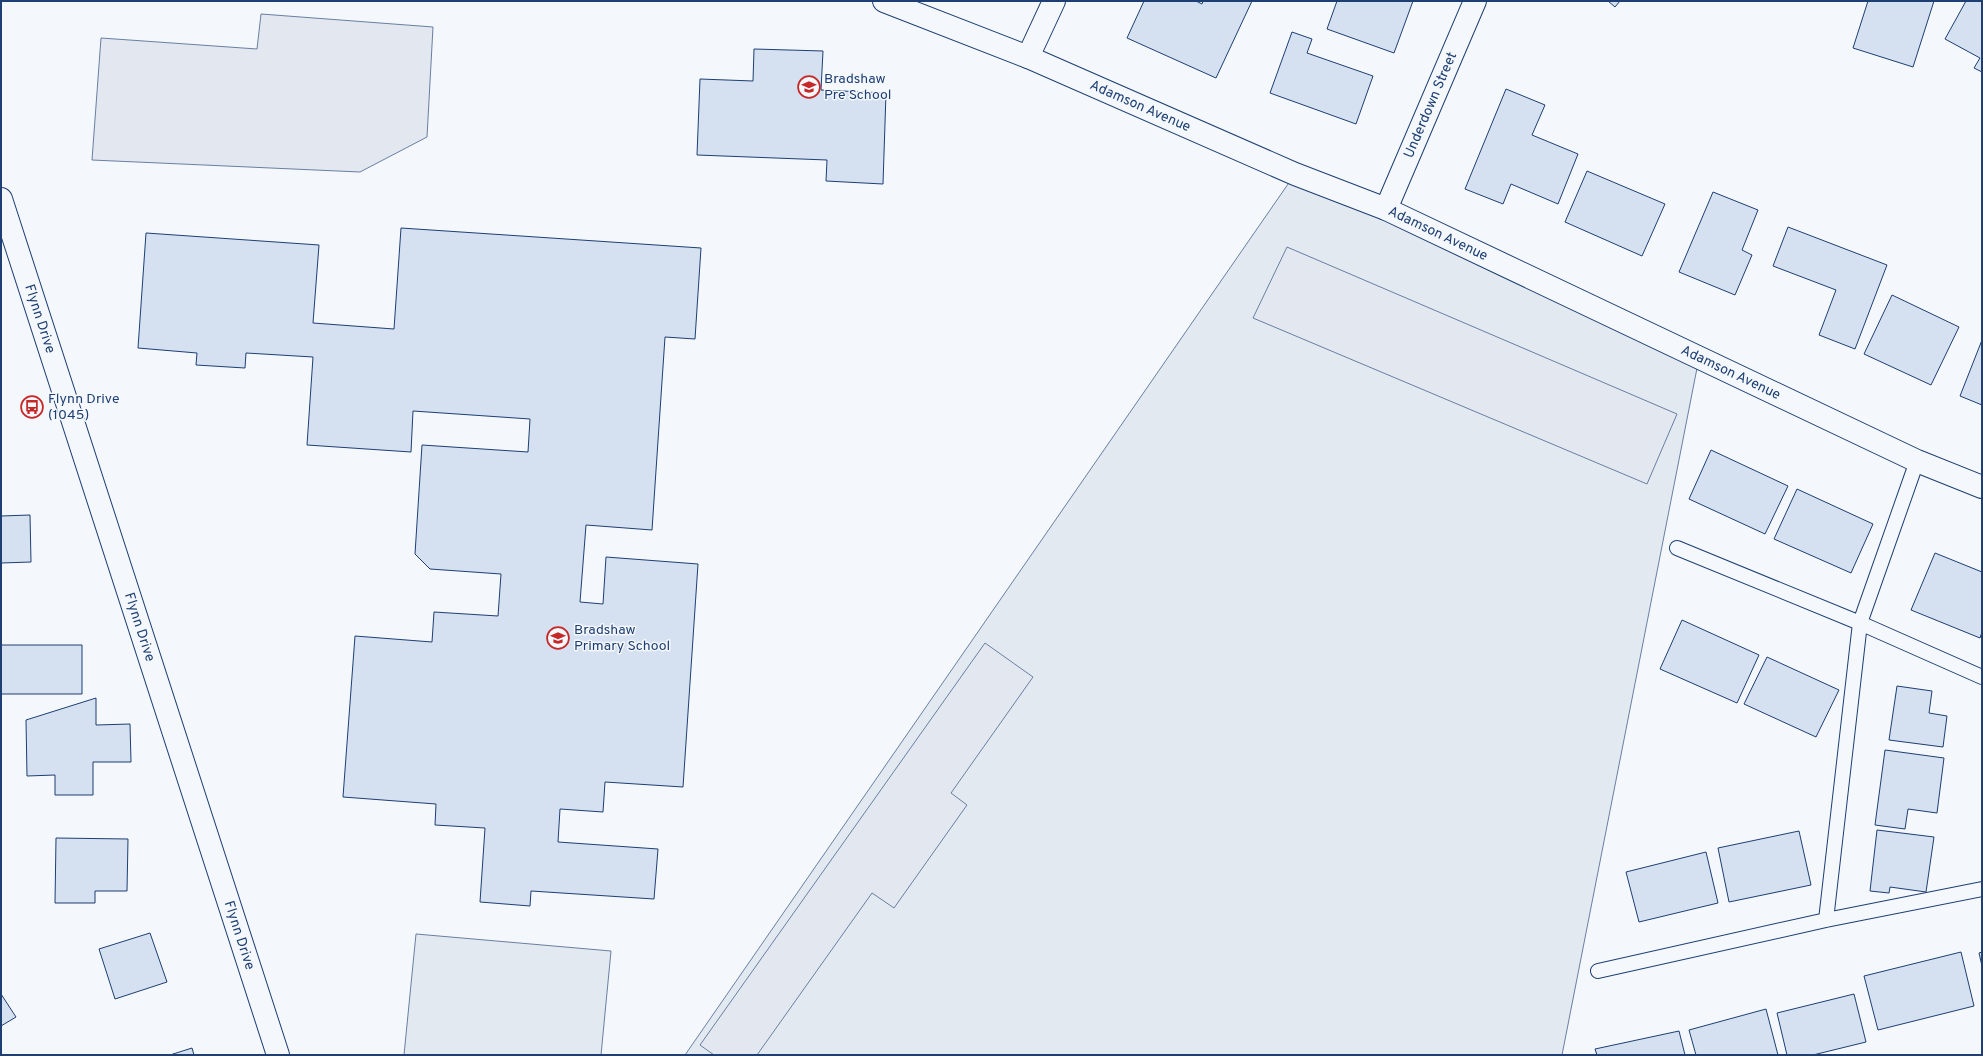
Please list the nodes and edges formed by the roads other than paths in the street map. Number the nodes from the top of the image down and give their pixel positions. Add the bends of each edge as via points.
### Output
1 (884, 1) edge
2 (1054, 1) edge
3 (1475, 1) edge
4 (1028, 56) junction
5 (1, 199) edge
6 (1386, 209) junction
7 (1917, 460) junction
8 (1982, 487) edge
9 (1677, 548) dead end
10 (1860, 624) junction
11 (1982, 677) edge
12 (1982, 889) edge
13 (1826, 920) junction
14 (1598, 971) dead end
15 (278, 1055) edge

1 - 4 street, Adamson Avenue
2 - 4 street
3 - 6 street, Underdown Street
4 - 6 street, Adamson Avenue via 1295,174
5 - 15 street, Flynn Drive
6 - 7 street, Adamson Avenue
7 - 8 street, Adamson Avenue
7 - 10 lane
9 - 10 lane
10 - 11 lane
10 - 13 lane
12 - 13 lane
13 - 14 lane

